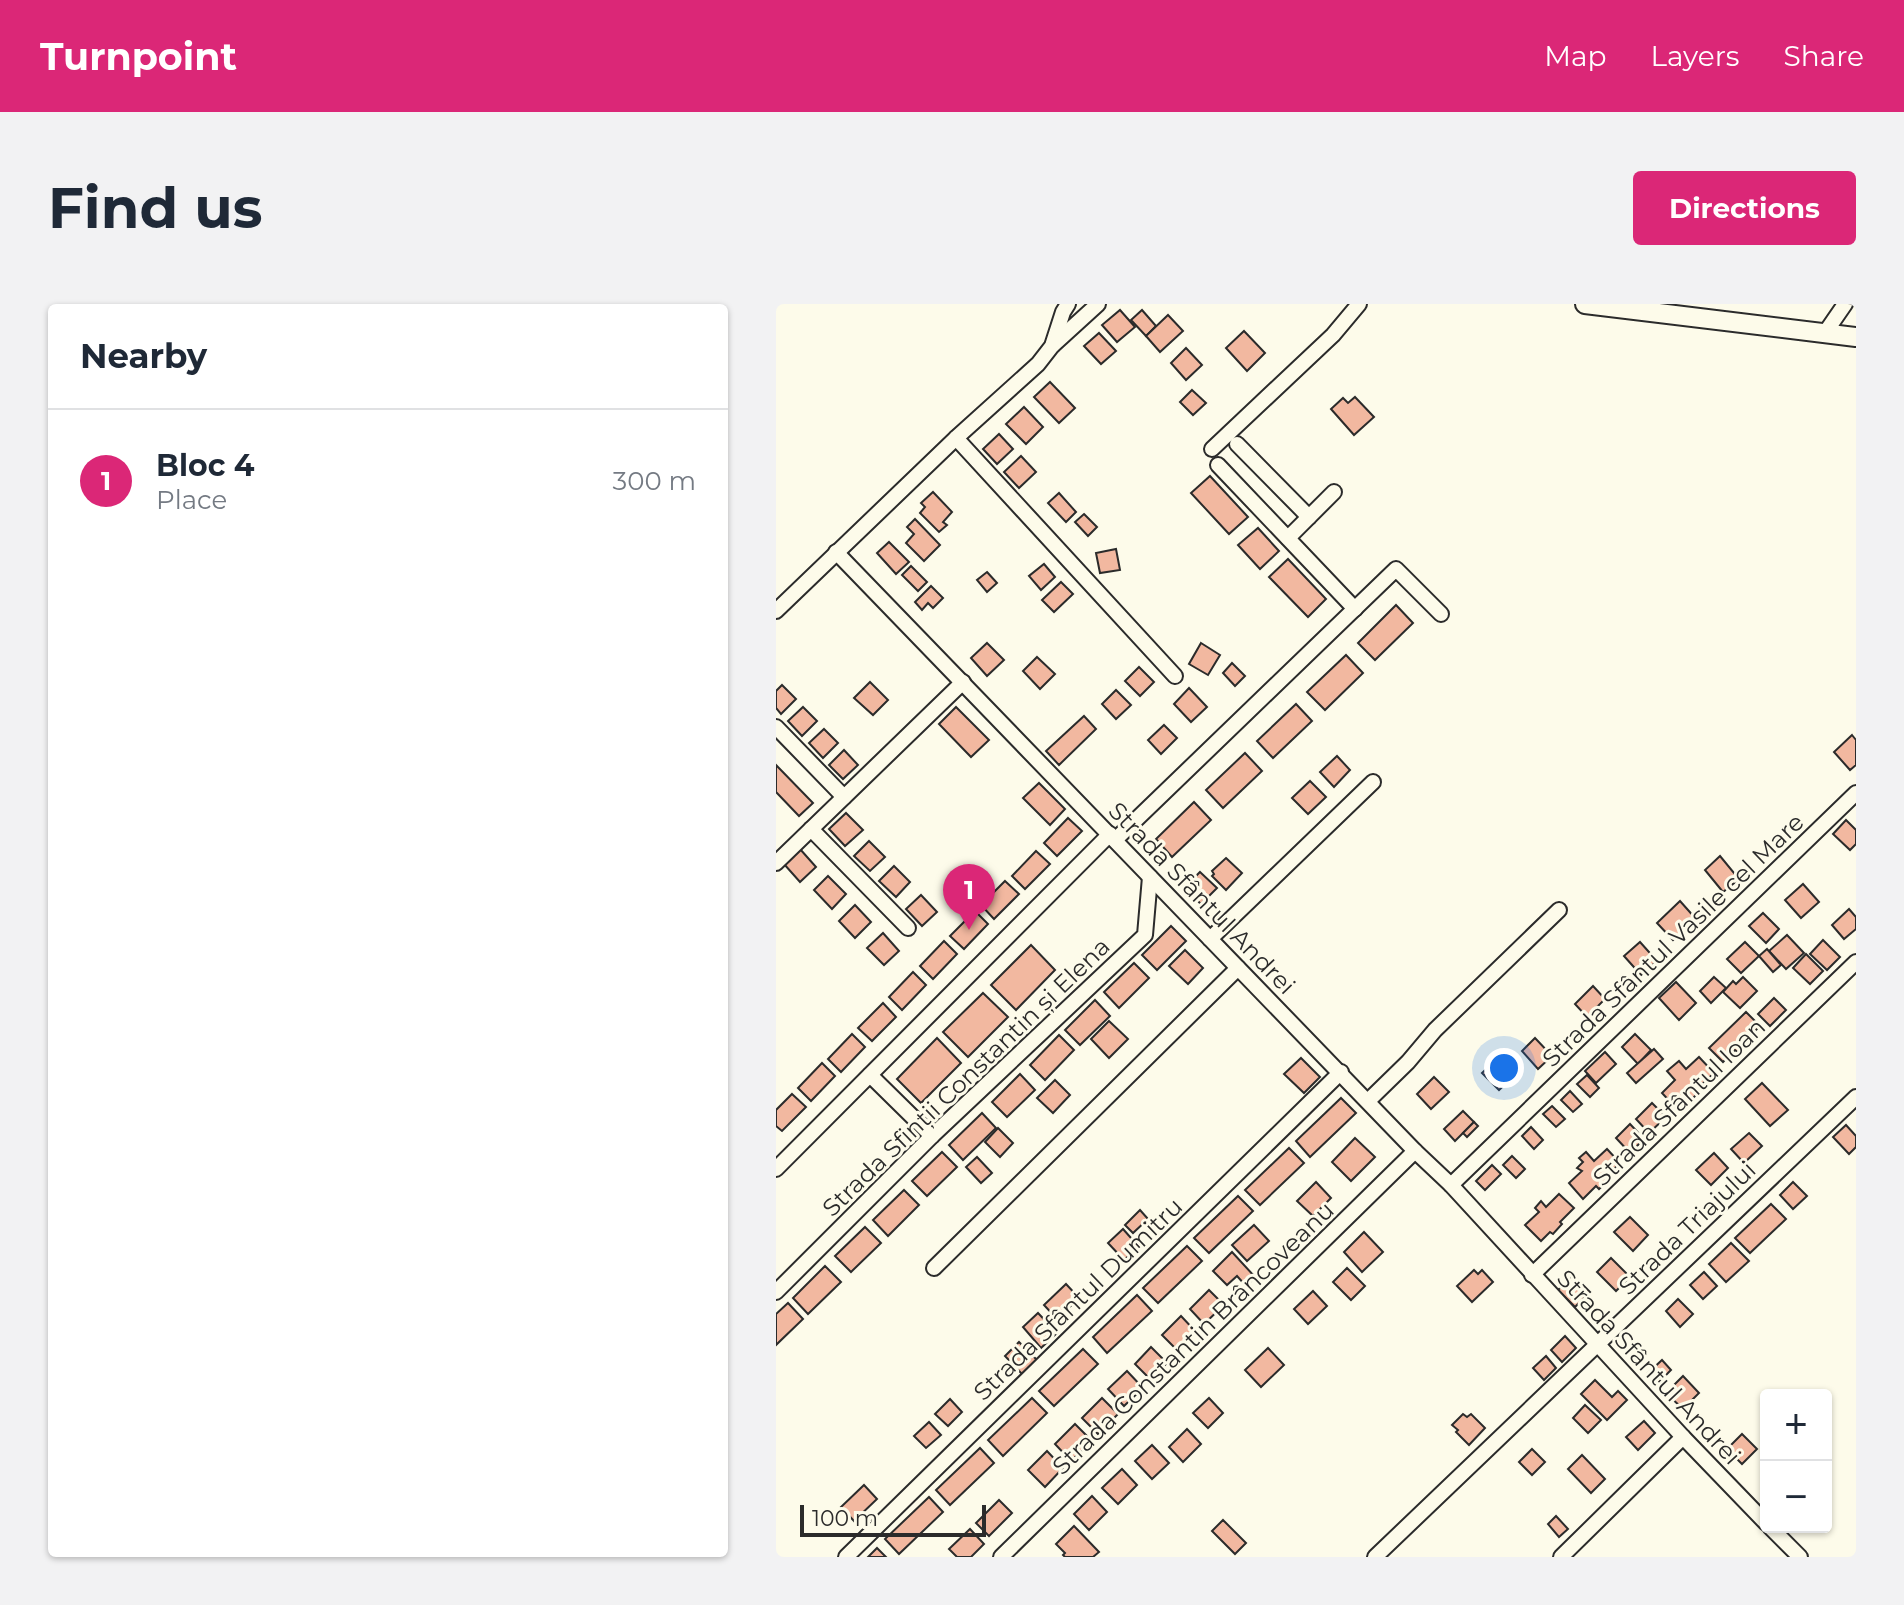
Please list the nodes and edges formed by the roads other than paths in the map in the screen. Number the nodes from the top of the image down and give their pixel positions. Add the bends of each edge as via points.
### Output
1 (1098, 304) edge
2 (1359, 304) edge
3 (1585, 304) edge
4 (1845, 304) edge
5 (1065, 307) edge
6 (1825, 333) junction
7 (1856, 337) edge
8 (1052, 346) junction
9 (956, 438) junction
10 (1237, 444) dead end
11 (1212, 449) dead end
12 (1218, 465) dead end
13 (1334, 492) dead end
14 (1309, 517) junction
15 (1288, 538) junction
16 (836, 552) junction
17 (1355, 609) junction
18 (776, 611) edge
19 (1441, 614) dead end
20 (1175, 676) dead end
21 (963, 682) junction
22 (776, 727) edge
23 (1373, 782) dead end
24 (1856, 793) edge
25 (844, 797) junction
26 (811, 829) junction
27 (1112, 837) junction
28 (776, 863) edge
29 (1150, 877) junction
30 (1559, 910) dead end
31 (908, 928) dead end
32 (1210, 939) junction
33 (1856, 962) edge
34 (1238, 968) junction
35 (1341, 1072) junction
36 (870, 1075) junction
37 (1856, 1097) edge
38 (1368, 1101) junction
39 (932, 1136) junction
40 (1415, 1151) junction
41 (776, 1169) edge
42 (1451, 1185) junction
43 (934, 1268) dead end
44 (1532, 1275) junction
45 (776, 1292) edge
46 (1597, 1344) junction
47 (1683, 1437) junction
48 (1760, 1517) edge
49 (1776, 1533) edge
50 (846, 1557) edge
51 (1001, 1557) edge
52 (1375, 1557) edge
53 (1561, 1557) edge
54 (1800, 1557) edge

1 - 8 street
2 - 11 street
3 - 6 main road
4 - 6 street
5 - 8 street
6 - 7 main road
8 - 9 street
9 - 16 street
9 - 20 street
10 - 14 street
12 - 15 street
13 - 14 street
14 - 15 street
15 - 17 street
16 - 18 street
16 - 21 street, Strada Sfântul Andrei
17 - 19 street via 1396,569
17 - 27 street
21 - 25 street
21 - 27 street, Strada Sfântul Andrei
22 - 25 street
23 - 32 street
24 - 42 street, Strada Sfântul Vasile cel Mare
25 - 26 street
26 - 28 street
26 - 31 street
27 - 29 street, Strada Sfântul Andrei
27 - 36 street
29 - 32 street, Strada Sfântul Andrei
29 - 39 street, Strada Sfinții Constantin și Elena via 1145,935
30 - 38 street
32 - 34 street, Strada Sfântul Andrei
33 - 44 street, Strada Sfântul Ioan
34 - 35 street, Strada Sfântul Andrei
34 - 43 street
35 - 38 street, Strada Sfântul Andrei
35 - 50 street, Strada Sfântul Dumitru
36 - 39 street
36 - 41 street
37 - 46 street, Strada Triajului
38 - 40 street, Strada Sfântul Andrei
39 - 45 street, Strada Sfinții Constantin și Elena
40 - 42 street, Strada Sfântul Andrei
40 - 51 street, Strada Constantin Brâncoveanu
42 - 44 street, Strada Sfântul Andrei
44 - 46 street, Strada Sfântul Andrei
46 - 47 street, Strada Sfântul Andrei
46 - 52 street, Strada Triajului
47 - 48 street, Strada Sfântul Andrei
47 - 53 street
49 - 54 street, Strada Sfântul Andrei

